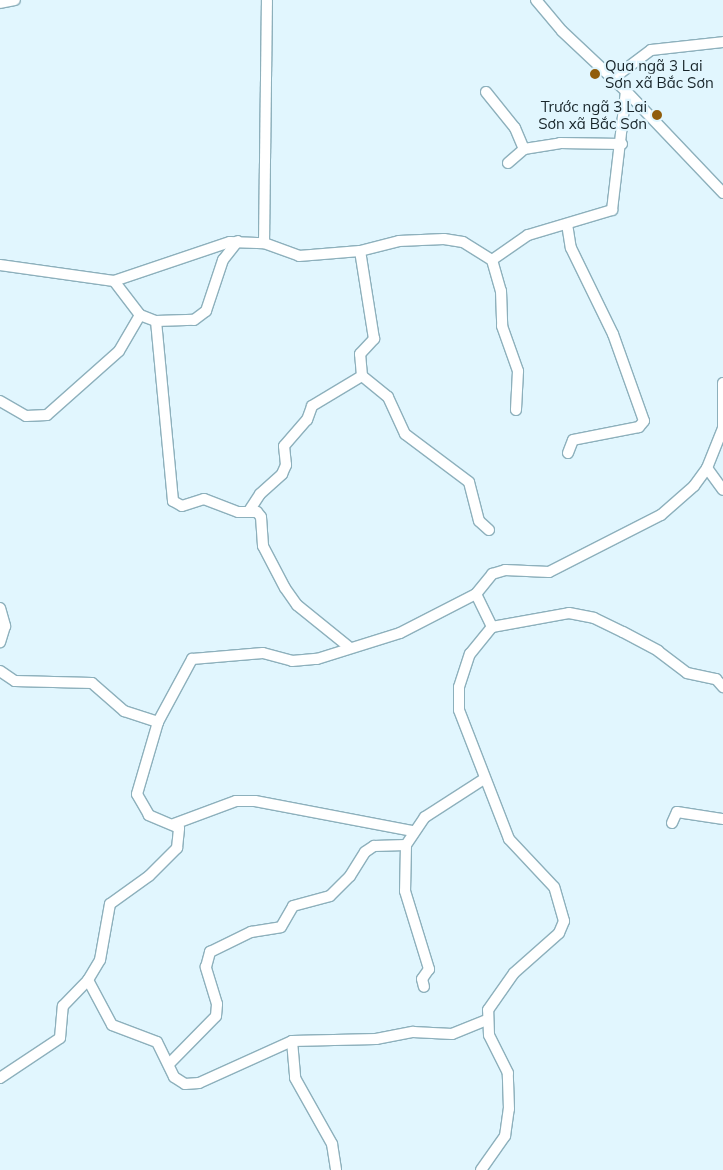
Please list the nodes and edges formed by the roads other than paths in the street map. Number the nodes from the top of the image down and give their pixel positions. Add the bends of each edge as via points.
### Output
1 (15, 0) edge
2 (266, 0) edge
3 (536, 0) edge
4 (0, 3) edge
5 (723, 42) edge
6 (611, 80) junction
7 (626, 91) junction
8 (486, 92) dead end
9 (622, 144) junction
10 (524, 149) junction
11 (508, 163) dead end
12 (723, 193) edge
13 (567, 224) junction
14 (238, 242) junction
15 (264, 243) junction
16 (360, 251) junction
17 (492, 260) junction
18 (0, 265) edge
19 (114, 281) junction
20 (140, 316) junction
21 (156, 321) junction
22 (362, 376) junction
23 (723, 383) edge
24 (0, 401) edge
25 (516, 410) dead end
26 (723, 428) edge
27 (568, 453) dead end
28 (707, 468) junction
29 (723, 490) edge
30 (249, 511) junction
31 (489, 530) dead end
32 (476, 594) junction
33 (0, 608) edge
34 (492, 627) junction
35 (0, 642) edge
36 (350, 647) junction
37 (0, 671) edge
38 (723, 687) edge
39 (158, 722) junction
40 (484, 779) junction
41 (723, 819) edge
42 (672, 823) dead end
43 (174, 824) junction
44 (413, 831) junction
45 (406, 845) junction
46 (88, 980) junction
47 (424, 987) dead end
48 (486, 1020) junction
49 (292, 1041) junction
50 (169, 1064) junction
51 (0, 1078) edge
52 (336, 1170) edge
53 (481, 1170) edge

1 - 4 street
2 - 15 street
3 - 6 street
5 - 6 street via 651,50
6 - 7 street
7 - 9 street via 622,104
7 - 12 street
8 - 10 street via 515,128
9 - 10 street via 560,144
9 - 13 street via 612,210
10 - 11 street
13 - 17 street via 528,235
13 - 27 street via 571,248 613,334 644,421 639,427 573,440
14 - 15 street
14 - 19 street
14 - 21 street via 223,260 201,317
15 - 16 street via 299,256
16 - 17 street via 399,241 444,239 463,242
16 - 22 street via 374,339 360,354
17 - 25 street via 502,298 502,326 518,371
18 - 19 street
19 - 20 street
20 - 21 street
20 - 24 street via 119,351 47,415 26,416
21 - 30 street via 173,501 182,506 204,500 238,512
22 - 30 street via 312,406 307,420 284,446 286,465 282,474 260,494
22 - 31 street via 388,397 405,434 469,482 479,521
23 - 26 street
26 - 28 street
28 - 29 street
28 - 32 street via 694,486 661,515 549,572 505,570 492,574
30 - 36 street via 261,517 263,546 297,605
32 - 34 street
32 - 36 street via 410,629
33 - 35 street via 5,626
34 - 38 street via 556,613 582,614 658,651 692,675 716,679
34 - 40 street via 470,654 458,700
36 - 39 street via 317,659 292,661 263,653 198,656 189,664
37 - 39 street via 15,681 92,683 124,711
39 - 43 street via 137,794 148,815
40 - 44 street via 431,813
40 - 48 street via 509,839 554,887 564,921 559,933 510,978 493,1000
41 - 42 street via 677,812
43 - 44 street via 236,801 255,801
43 - 46 street via 181,840 174,853 110,904 100,960
44 - 45 street
45 - 47 street via 406,891 429,969 422,979
45 - 50 street via 374,846 325,899 294,906 281,927 252,932 210,952 206,967 217,1004 216,1016
46 - 50 street via 112,1025 150,1037 161,1048
46 - 51 street via 63,1006 60,1038 56,1044
48 - 49 street via 452,1034 413,1032 376,1039
48 - 53 street via 489,1035 508,1073 508,1109 505,1136
49 - 50 street via 192,1085 179,1082
49 - 52 street via 295,1078 332,1144

